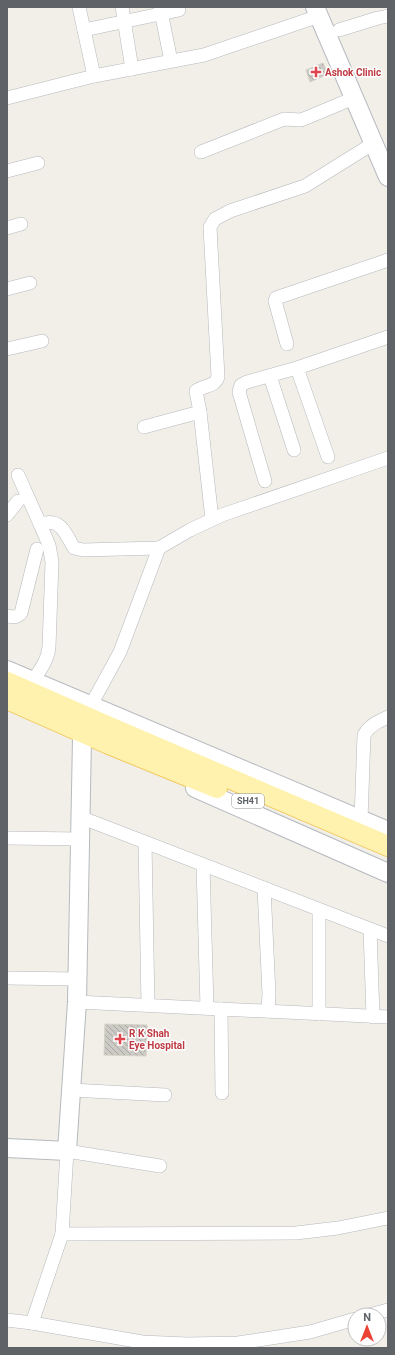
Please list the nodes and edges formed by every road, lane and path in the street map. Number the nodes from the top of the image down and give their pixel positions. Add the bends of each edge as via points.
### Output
1 (79, 7) edge
2 (122, 7) edge
3 (161, 10) edge
4 (179, 10) dead end
5 (321, 10) edge
6 (388, 16) edge
7 (124, 22) junction
8 (84, 30) junction
9 (339, 30) junction
10 (171, 61) junction
11 (132, 69) junction
12 (94, 76) junction
13 (7, 98) edge
14 (354, 98) junction
15 (381, 147) edge
16 (201, 152) dead end
17 (38, 163) dead end
18 (7, 171) edge
19 (388, 177) edge
20 (21, 224) dead end
21 (7, 228) edge
22 (388, 260) edge
23 (30, 283) dead end
24 (7, 289) edge
25 (388, 337) edge
26 (42, 341) dead end
27 (287, 344) dead end
28 (7, 349) edge
29 (297, 368) junction
30 (270, 376) junction
31 (200, 412) junction
32 (144, 427) dead end
33 (294, 450) dead end
34 (328, 457) dead end
35 (388, 458) edge
36 (18, 475) dead end
37 (265, 481) dead end
38 (18, 501) dead end
39 (7, 515) edge
40 (212, 519) junction
41 (40, 524) junction
42 (159, 548) junction
43 (37, 549) dead end
44 (7, 616) edge
45 (7, 670) edge
46 (33, 681) junction
47 (7, 682) edge
48 (7, 699) edge
49 (91, 705) junction
50 (7, 706) edge
51 (388, 717) edge
52 (111, 736) junction
53 (82, 738) junction
54 (80, 817) junction
55 (362, 820) junction
56 (388, 831) edge
57 (7, 838) edge
58 (80, 839) junction
59 (145, 842) junction
60 (388, 846) edge
61 (388, 859) edge
62 (203, 865) junction
63 (388, 873) edge
64 (264, 888) junction
65 (319, 910) junction
66 (370, 929) junction
67 (388, 936) edge
68 (7, 978) edge
69 (77, 979) junction
70 (77, 1002) junction
71 (148, 1005) junction
72 (207, 1008) junction
73 (222, 1009) junction
74 (268, 1012) junction
75 (319, 1014) junction
76 (373, 1017) junction
77 (388, 1017) edge
78 (71, 1090) junction
79 (222, 1093) dead end
80 (165, 1095) dead end
81 (7, 1148) edge
82 (67, 1151) junction
83 (160, 1166) dead end
84 (388, 1218) edge
85 (62, 1234) junction
86 (7, 1320) edge
87 (347, 1321) edge
88 (32, 1323) junction
89 (142, 1345) edge

1 - 8 street
2 - 7 street
3 - 4 street
3 - 7 street
3 - 10 street
5 - 9 street
5 - 10 street via 204,55
5 - 14 street
6 - 9 street
7 - 8 street
7 - 11 street
8 - 12 street
9 - 15 street
10 - 11 street
11 - 12 street
12 - 13 street
14 - 15 street
14 - 16 street via 302,120 284,119
15 - 19 street
15 - 31 street via 305,186 230,211 215,219 210,227 218,377 214,384 196,391
17 - 18 street
20 - 21 street
22 - 27 street via 276,298
23 - 24 street
25 - 29 street
26 - 28 street
29 - 30 street
29 - 34 street
30 - 33 street
30 - 37 street via 247,382 240,388
31 - 32 street
31 - 40 street
35 - 40 street
36 - 41 street
38 - 39 street
40 - 42 street
41 - 42 street via 57,524 78,550
41 - 46 street via 52,562 49,647 45,662
42 - 49 street via 120,652
43 - 44 street via 21,613 14,618
45 - 46 street
46 - 49 street
47 - 52 main road, SH41
48 - 52 main road, SH41
49 - 55 street
50 - 53 street
51 - 55 street via 369,727 364,736
52 - 60 main road, SH41
52 - 61 main road, SH41
53 - 54 street
53 - 63 street
54 - 58 street
54 - 59 street
55 - 56 street
57 - 58 street
58 - 69 street
59 - 62 street
59 - 71 street
62 - 64 street
62 - 72 street
64 - 65 street
64 - 74 street
65 - 66 street
65 - 75 street
66 - 67 street
66 - 76 street
68 - 69 street
69 - 70 street
70 - 71 street
70 - 78 street
71 - 72 street
72 - 73 street
73 - 74 street
73 - 79 street
74 - 75 street
75 - 76 street
76 - 77 street
78 - 80 street
78 - 82 street
81 - 82 street
82 - 83 street
82 - 85 street
84 - 85 street via 338,1228 296,1232
85 - 88 street
86 - 88 street
87 - 89 street via 310,1332 238,1344
88 - 89 street

